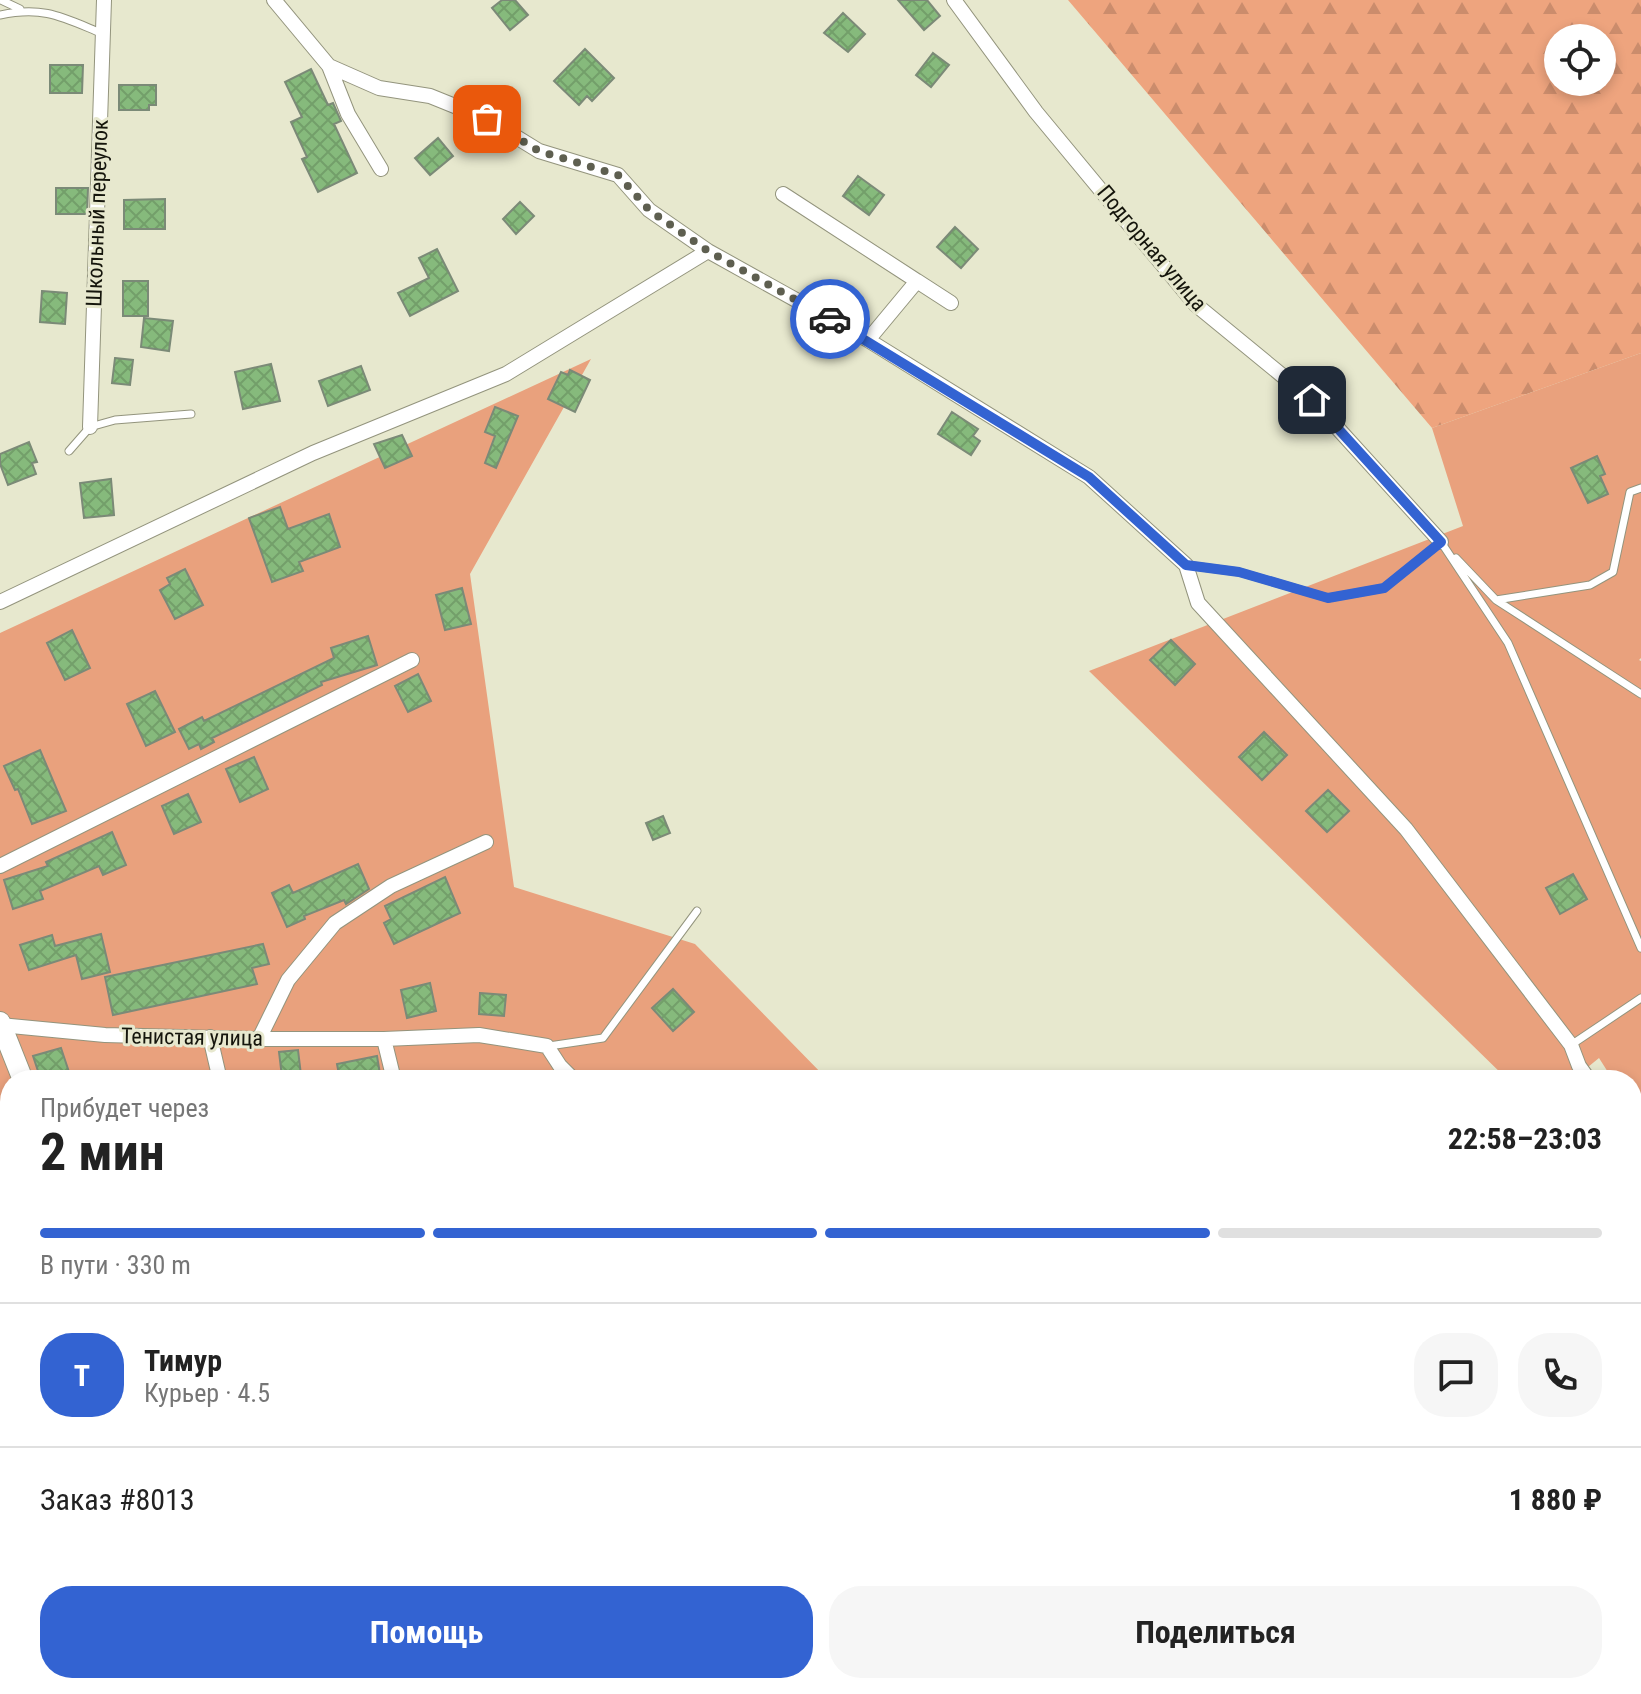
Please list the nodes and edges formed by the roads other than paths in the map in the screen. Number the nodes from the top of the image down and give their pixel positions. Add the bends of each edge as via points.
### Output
1 (1, 0) edge
2 (104, 0) edge
3 (274, 0) edge
4 (954, 0) edge
5 (22, 10) junction
6 (0, 15) edge
7 (103, 34) junction
8 (329, 66) junction
9 (381, 169) dead end
10 (783, 194) dead end
11 (708, 251) junction
12 (917, 281) junction
13 (951, 303) dead end
14 (868, 340) junction
15 (191, 414) dead end
16 (90, 427) junction
17 (69, 451) dead end
18 (1641, 488) edge
19 (1441, 542) junction
20 (1186, 565) junction
21 (1496, 600) junction
22 (0, 602) edge
23 (412, 660) dead end
24 (1641, 694) edge
25 (486, 842) dead end
26 (0, 866) edge
27 (697, 911) dead end
28 (1641, 948) edge
29 (1641, 998) edge
30 (0, 1024) edge
31 (210, 1037) junction
32 (259, 1039) junction
33 (384, 1039) junction
34 (1571, 1045) junction
35 (547, 1046) junction
36 (19, 1070) edge
37 (218, 1070) edge
38 (392, 1070) edge
39 (566, 1070) edge
40 (1582, 1070) edge

1 - 5 lane
2 - 7 street, Школьный переулок
3 - 8 street
4 - 19 street, Подгорная улица via 1036,112 1195,304 1312,400
5 - 6 lane
5 - 7 lane via 51,12
7 - 16 street, Школьный переулок
8 - 9 street via 348,114
8 - 11 street via 379,88 430,96 487,119 539,151 618,175 649,210
10 - 12 street
11 - 14 street
11 - 22 street via 506,374 313,453
12 - 13 street
12 - 14 street
14 - 20 street via 1089,477
15 - 16 lane
16 - 17 lane
18 - 21 lane via 1630,492 1613,572 1590,585
19 - 20 lane via 1384,588 1328,598 1239,572
19 - 21 lane
19 - 28 lane via 1508,643
20 - 34 street via 1198,603 1406,829
21 - 24 lane
23 - 26 street
25 - 32 street via 391,886 335,923 288,980
27 - 35 lane via 603,1038
29 - 34 lane
30 - 31 street, Тенистая улица via 105,1035
30 - 36 main road
31 - 32 street, Тенистая улица
31 - 37 street
32 - 33 street, Тенистая улица
33 - 35 street, Тенистая улица via 479,1035
33 - 38 street
34 - 40 street
35 - 39 street

